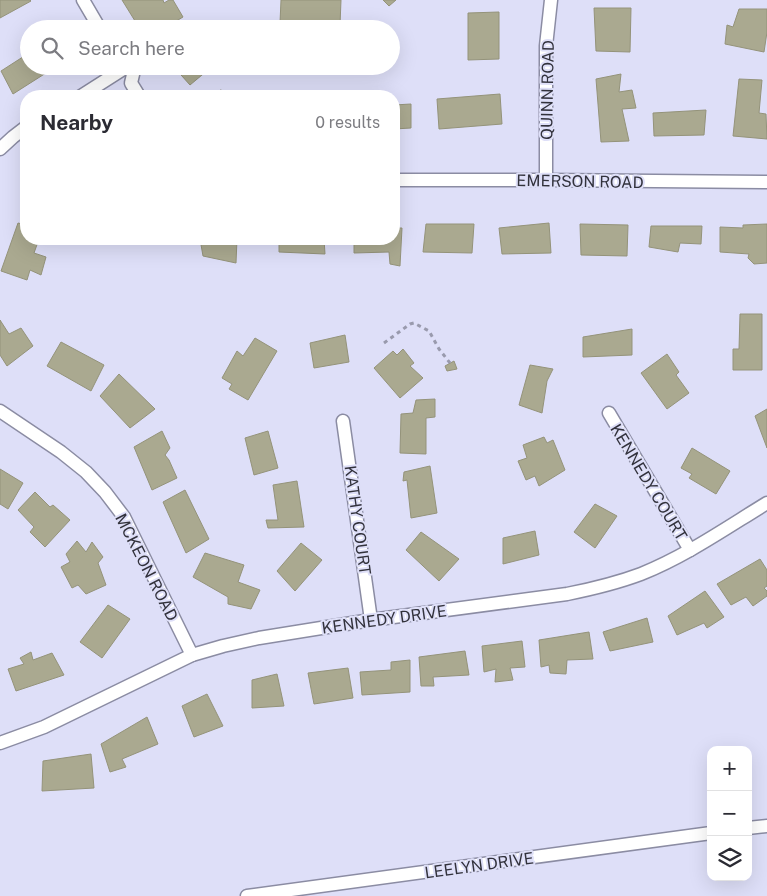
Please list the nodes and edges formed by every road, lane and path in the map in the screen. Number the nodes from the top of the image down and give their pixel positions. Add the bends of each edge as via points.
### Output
1 (83, 0) edge
2 (551, 0) edge
3 (95, 20) edge
4 (114, 75) edge
5 (133, 75) edge
6 (90, 90) edge
7 (135, 90) edge
8 (20, 132) edge
9 (0, 149) edge
10 (400, 180) edge
11 (546, 180) junction
12 (767, 182) edge
13 (384, 343) dead end
14 (450, 363) dead end
15 (0, 410) edge
16 (608, 413) dead end
17 (343, 421) dead end
18 (767, 503) edge
19 (690, 550) junction
20 (371, 620) junction
21 (192, 655) junction
22 (0, 743) edge
23 (767, 826) edge
24 (752, 828) edge
25 (707, 834) edge
26 (247, 896) edge

1 - 3 street
2 - 11 street, QUINN ROAD via 546,46
4 - 6 street
5 - 7 street via 131,83
8 - 9 street
10 - 11 street, EMERSON ROAD
11 - 12 street, EMERSON ROAD
13 - 14 path via 414,324 429,331
15 - 21 street, MCKEON ROAD via 61,452 105,492 124,517
16 - 19 street, KENNEDY COURT
17 - 20 street, KATHY COURT
18 - 19 street, KENNEDY DRIVE
19 - 20 street, KENNEDY DRIVE via 640,574 591,589
20 - 21 street, KENNEDY DRIVE via 259,638
21 - 22 street, KENNEDY DRIVE via 44,727
23 - 24 street
25 - 26 street, LEELYN DRIVE

